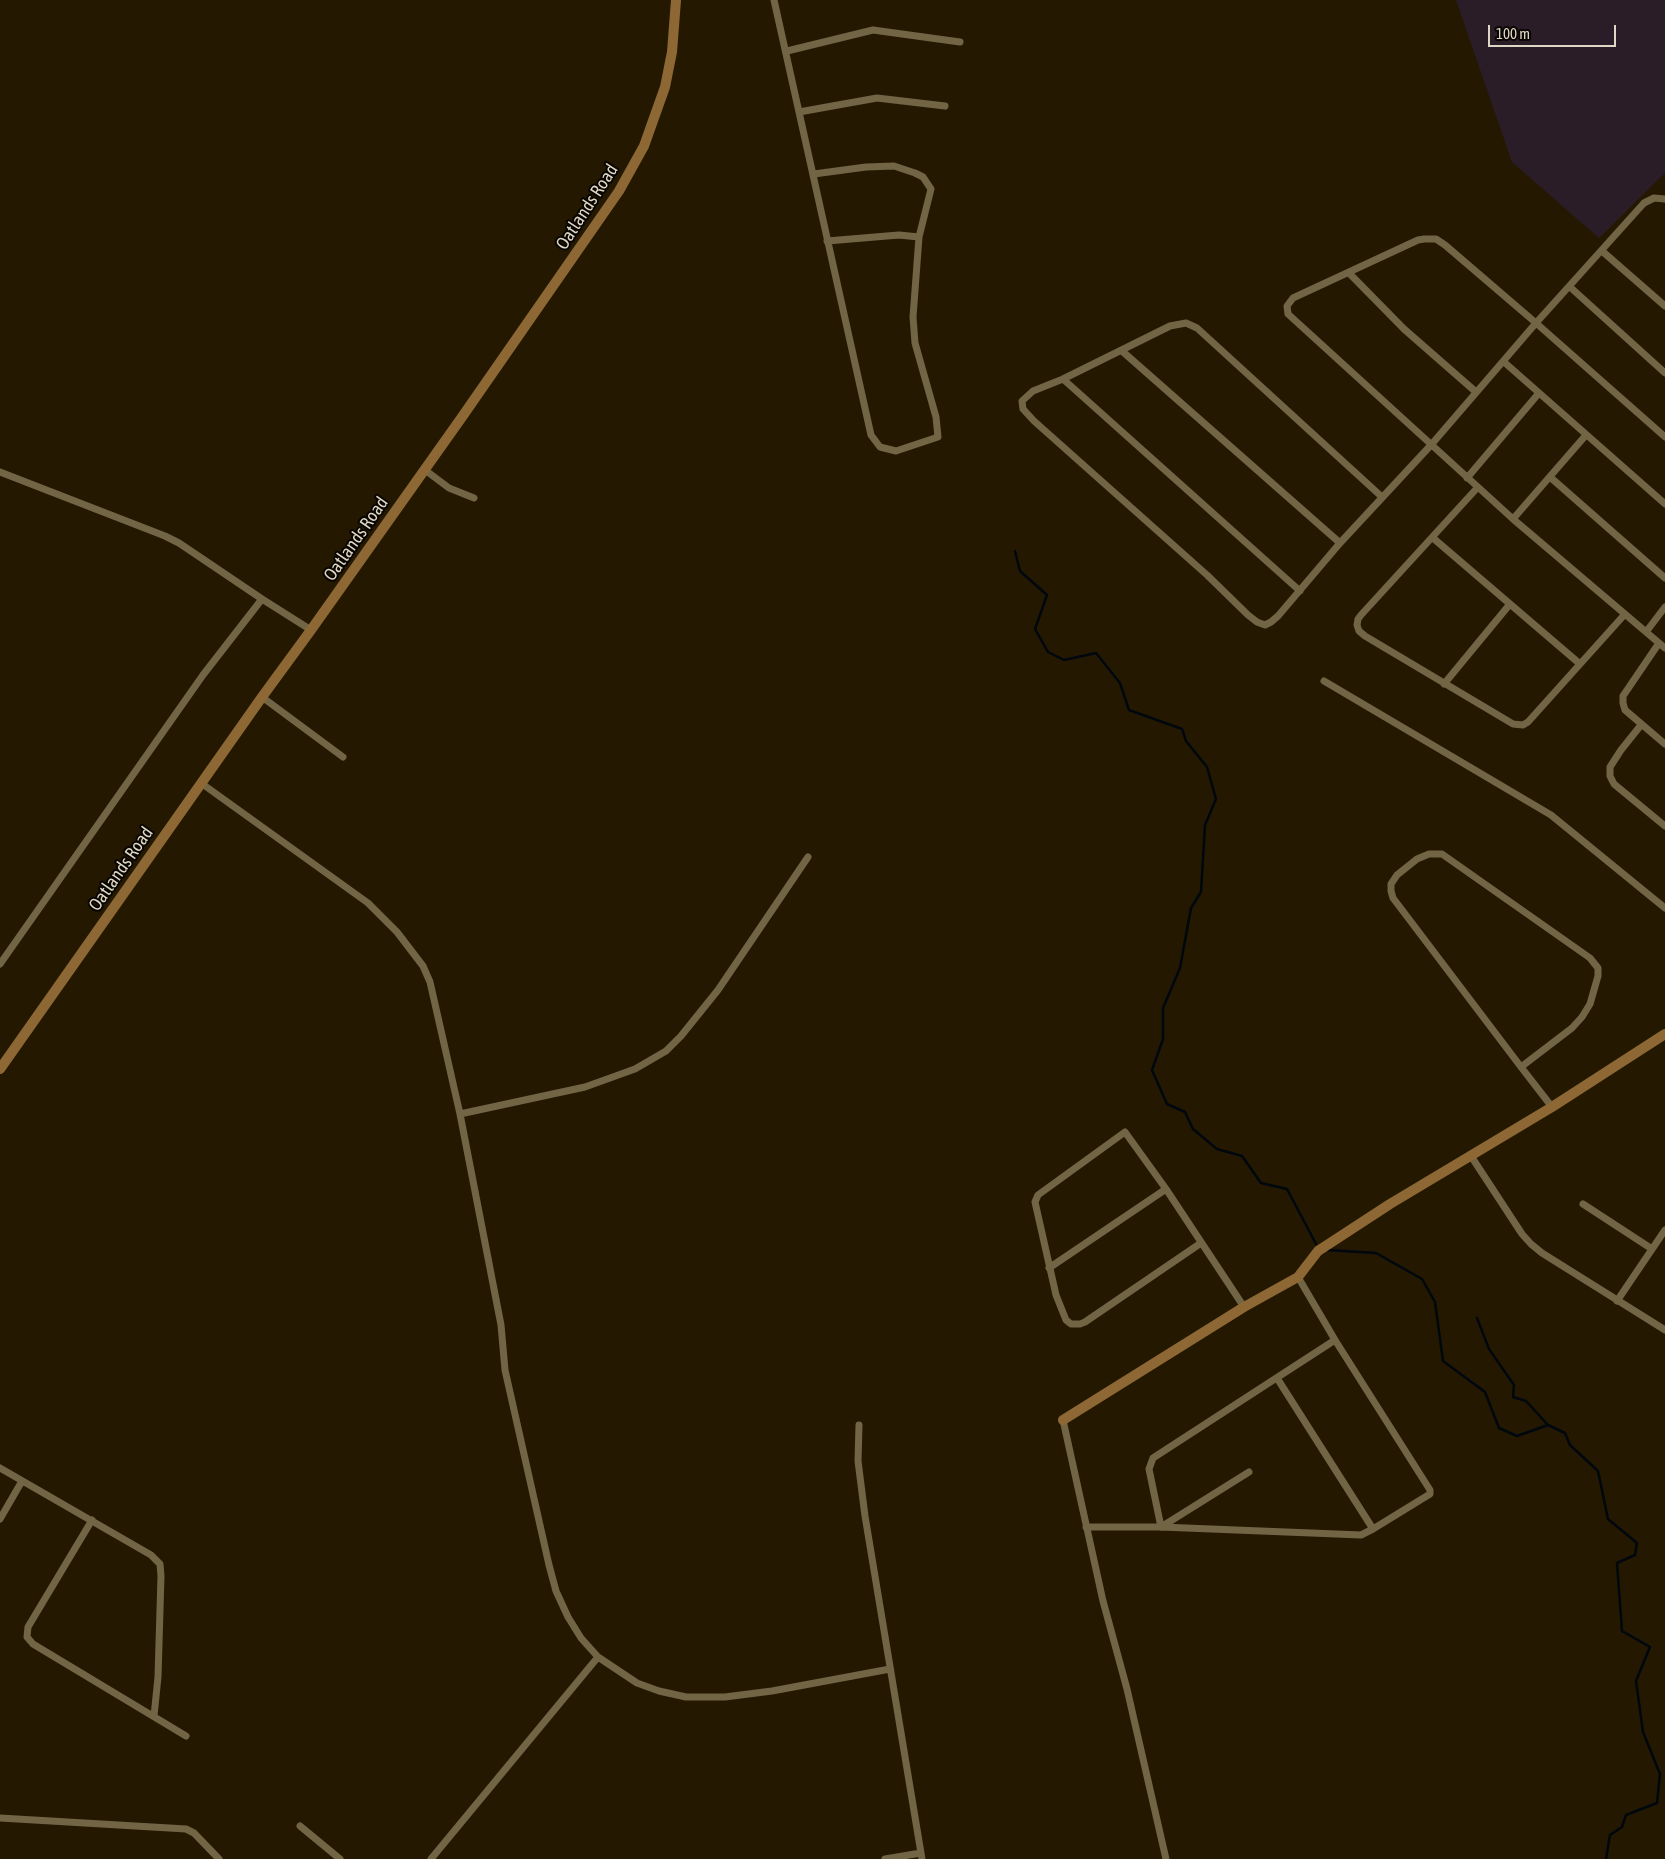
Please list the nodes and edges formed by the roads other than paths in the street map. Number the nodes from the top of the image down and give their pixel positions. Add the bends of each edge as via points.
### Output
1 (676, 0) edge
2 (774, 0) edge
3 (960, 42) dead end
4 (787, 52) junction
5 (944, 106) dead end
6 (799, 112) junction
7 (814, 174) junction
8 (1665, 199) edge
9 (919, 238) junction
10 (827, 240) junction
11 (1602, 250) junction
12 (1349, 272) junction
13 (1570, 287) junction
14 (1665, 306) edge
15 (1536, 323) junction
16 (1122, 350) junction
17 (1504, 362) junction
18 (1665, 373) edge
19 (1063, 379) junction
20 (1476, 392) junction
21 (1539, 393) junction
22 (1586, 435) junction
23 (1665, 437) edge
24 (1431, 445) junction
25 (424, 470) junction
26 (0, 472) edge
27 (1550, 477) junction
28 (1467, 478) junction
29 (1478, 487) junction
30 (1382, 497) junction
31 (474, 498) dead end
32 (1665, 504) edge
33 (1513, 519) junction
34 (1433, 538) junction
35 (1340, 543) junction
36 (1665, 578) edge
37 (1300, 591) junction
38 (262, 599) junction
39 (1510, 604) junction
40 (1665, 607) edge
41 (1625, 614) junction
42 (311, 630) junction
43 (1646, 632) junction
44 (1662, 646) edge
45 (1580, 664) junction
46 (1324, 681) dead end
47 (1444, 684) junction
48 (262, 697) junction
49 (1641, 725) junction
50 (1665, 744) edge
51 (343, 756) dead end
52 (201, 784) junction
53 (1665, 826) edge
54 (808, 857) dead end
55 (1665, 908) edge
56 (0, 964) edge
57 (1665, 1034) edge
58 (1521, 1067) junction
59 (0, 1069) edge
60 (1552, 1107) junction
61 (460, 1114) junction
62 (1471, 1156) junction
63 (1166, 1189) junction
64 (1583, 1204) dead end
65 (1665, 1230) edge
66 (1201, 1243) junction
67 (1652, 1249) junction
68 (1049, 1268) junction
69 (1298, 1277) junction
70 (1617, 1301) junction
71 (1244, 1307) junction
72 (1665, 1330) edge
73 (1335, 1340) junction
74 (1277, 1378) junction
75 (1063, 1420) joint
76 (858, 1425) dead end
77 (0, 1468) edge
78 (1250, 1472) dead end
79 (22, 1481) junction
80 (0, 1519) edge
81 (92, 1520) junction
82 (1086, 1527) junction
83 (1161, 1528) junction
84 (1373, 1529) junction
85 (598, 1657) junction
86 (890, 1669) junction
87 (154, 1716) junction
88 (186, 1736) dead end
89 (0, 1818) edge
90 (300, 1826) dead end
91 (921, 1856) edge
92 (218, 1858) edge
93 (340, 1859) edge
94 (431, 1859) edge
95 (885, 1859) edge
96 (1166, 1859) edge

1 - 25 street, Oatlands Road via 672,52 665,87 644,146 607,211
2 - 4 street
3 - 4 street via 873,30
4 - 6 street
5 - 6 street via 877,98
6 - 7 street
7 - 9 street via 886,166 923,177 931,188
7 - 10 street
8 - 11 street via 1654,198 1644,204
9 - 10 street via 898,235
9 - 10 street via 913,316 915,344 936,417 938,437 896,451 880,447 871,434
11 - 13 street
11 - 14 street
12 - 15 street via 1418,240 1436,239
12 - 20 street via 1404,328
12 - 24 street via 1294,298 1287,306 1288,314
13 - 15 street
13 - 18 street
15 - 17 street
15 - 23 street
16 - 19 street
16 - 30 street via 1170,326 1192,325
16 - 35 street
17 - 20 street
17 - 21 street
19 - 37 street
19 - 37 street via 1025,396 1022,404 1027,414 1248,615 1265,625
20 - 24 street
21 - 22 street
21 - 28 street
22 - 27 street
22 - 32 street
24 - 28 street
24 - 30 street
25 - 31 street via 449,488
25 - 42 street, Oatlands Road
26 - 38 street via 165,536 194,551
27 - 33 street
27 - 36 street
28 - 29 street
29 - 33 street
29 - 34 street
30 - 35 street
33 - 41 street
34 - 39 street
34 - 47 street via 1361,615 1357,626 1364,636
35 - 37 street
38 - 42 street
38 - 56 street via 203,675
39 - 45 street
39 - 47 street
40 - 43 street
41 - 43 street
41 - 45 street
42 - 48 street, Oatlands Road
43 - 44 street
44 - 49 street via 1622,696 1625,710
45 - 47 street via 1523,725 1513,724
46 - 55 street via 1551,815
48 - 51 street
48 - 52 street, Oatlands Road
49 - 50 street
49 - 53 street via 1620,750 1610,767 1610,776 1614,784
52 - 59 street, Oatlands Road
52 - 61 street via 368,904 397,932 424,966
54 - 61 street via 718,990 666,1051 635,1068 585,1088
57 - 60 street
58 - 58 street via 1393,898 1391,884 1394,879 1417,859 1429,854 1442,854 1590,958 1598,968 1590,1004 1582,1017
58 - 60 street
60 - 62 street
61 - 85 street via 501,1325 505,1370 549,1565 556,1592 568,1617
62 - 69 street via 1318,1251
62 - 70 street via 1531,1244
63 - 66 street
63 - 68 street
63 - 68 street via 1125,1132 1038,1195 1035,1210
64 - 67 street
65 - 67 street
66 - 68 street via 1080,1324 1066,1320
66 - 71 street
67 - 70 street
69 - 71 street
69 - 73 street
70 - 72 street
71 - 75 street
73 - 74 street
73 - 84 street via 1430,1490 1429,1495
74 - 83 street via 1153,1458 1149,1469
74 - 84 street
75 - 82 street
76 - 86 street via 858,1461
77 - 79 street
78 - 83 street
79 - 80 street
79 - 81 street
81 - 87 street via 151,1555 160,1564
81 - 87 street via 28,1627 27,1637 33,1644
82 - 83 street
82 - 96 street
83 - 84 street via 1354,1536
85 - 86 street via 638,1682 686,1697 725,1697 772,1691
85 - 94 street
86 - 91 street
87 - 88 street
89 - 92 street via 186,1829
90 - 93 street
91 - 95 street

